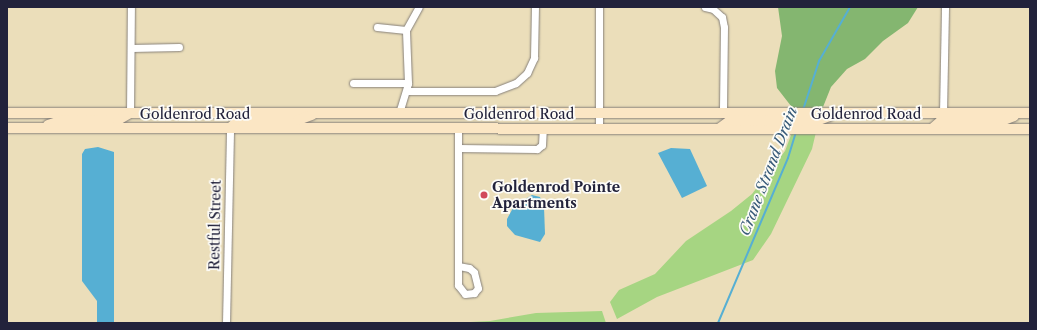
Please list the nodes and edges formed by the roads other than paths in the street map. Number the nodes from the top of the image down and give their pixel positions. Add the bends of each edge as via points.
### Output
1 (131, 7) edge
2 (419, 7) edge
3 (535, 7) edge
4 (599, 7) edge
5 (705, 7) edge
6 (945, 7) edge
7 (377, 27) dead end
8 (406, 30) junction
9 (179, 47) dead end
10 (131, 48) junction
11 (352, 83) dead end
12 (408, 84) junction
13 (407, 91) junction
14 (322, 112) junction
15 (7, 113) edge
16 (130, 113) junction
17 (399, 113) junction
18 (723, 113) junction
19 (944, 113) junction
20 (1026, 113) edge
21 (599, 114) junction
22 (776, 121) junction
23 (812, 121) junction
24 (7, 128) edge
25 (37, 128) junction
26 (230, 128) junction
27 (311, 128) junction
28 (458, 128) junction
29 (542, 128) junction
30 (599, 128) junction
31 (624, 128) junction
32 (933, 128) junction
33 (1030, 129) edge
34 (458, 148) junction
35 (459, 266) dead end
36 (226, 323) edge

1 - 10 street
2 - 8 street
3 - 13 street via 534,58 527,73 516,83 495,91
4 - 21 street
5 - 18 street via 713,9 722,17 724,27
6 - 19 street
7 - 8 street
8 - 12 street
9 - 10 street
10 - 16 street
11 - 12 street
12 - 13 street
13 - 17 street
14 - 16 main road, Goldenrod Road
14 - 17 main road, Goldenrod Road
14 - 26 main road via 298,120 239,120
15 - 16 main road, Goldenrod Road
16 - 25 main road via 118,120 60,121
17 - 21 main road, Goldenrod Road
17 - 27 main road via 389,122 328,122
18 - 21 main road, Goldenrod Road
18 - 22 main road, Goldenrod Road
18 - 31 main road via 710,121
19 - 20 main road, Goldenrod Road
19 - 23 main road, Goldenrod Road via 838,113
20 - 32 main road via 1002,121 942,121
21 - 30 street
22 - 23 main road, Goldenrod Road
22 - 23 main road, Goldenrod Road
22 - 31 main road, Goldenrod Road via 720,128
23 - 32 main road, Goldenrod Road
24 - 25 main road, Goldenrod Road
25 - 26 main road, Goldenrod Road
26 - 27 main road, Goldenrod Road
26 - 36 street, Restful Street
27 - 28 main road, Goldenrod Road
28 - 29 main road, Goldenrod Road
28 - 34 street
29 - 30 main road, Goldenrod Road
29 - 34 street via 542,145 537,150
30 - 31 main road, Goldenrod Road
32 - 33 main road, Goldenrod Road
34 - 35 street

